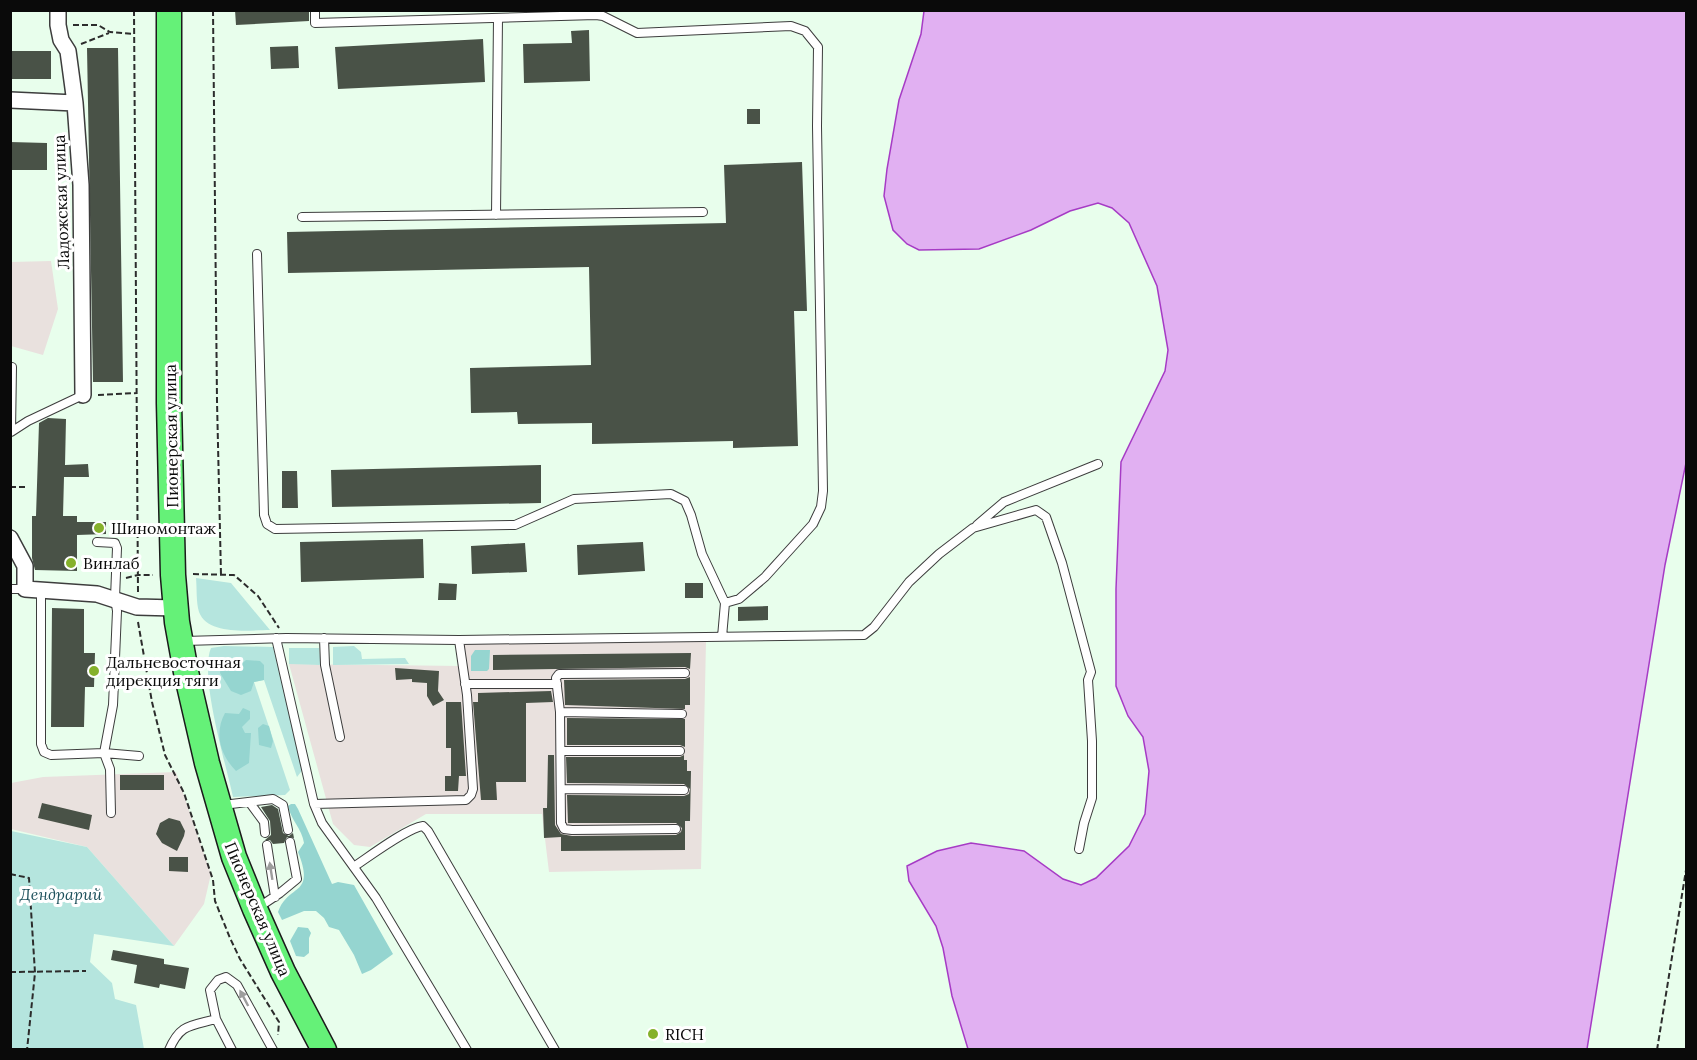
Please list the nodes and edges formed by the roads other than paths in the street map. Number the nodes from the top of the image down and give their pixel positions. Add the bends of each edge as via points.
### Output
1 (169, 10) edge
2 (315, 10) edge
3 (58, 18) edge
4 (498, 18) junction
5 (10, 100) edge
6 (75, 103) junction
7 (703, 212) dead end
8 (496, 215) junction
9 (302, 217) dead end
10 (257, 254) dead end
11 (12, 368) dead end
12 (83, 395) joint
13 (11, 433) edge
14 (1098, 464) dead end
15 (973, 528) junction
16 (10, 538) edge
17 (97, 542) dead end
18 (18, 589) edge
19 (41, 590) junction
20 (115, 598) junction
21 (725, 603) junction
22 (175, 608) junction
23 (722, 637) junction
24 (276, 638) junction
25 (324, 638) junction
26 (459, 640) junction
27 (180, 641) junction
28 (685, 673) dead end
29 (465, 684) junction
30 (557, 684) junction
31 (560, 712) junction
32 (682, 714) dead end
33 (340, 737) dead end
34 (561, 751) junction
35 (680, 751) dead end
36 (104, 753) junction
37 (139, 756) dead end
38 (562, 789) junction
39 (684, 790) dead end
40 (250, 803) junction
41 (314, 804) junction
42 (219, 806) junction
43 (111, 813) dead end
44 (676, 829) dead end
45 (288, 830) dead end
46 (265, 833) dead end
47 (290, 842) dead end
48 (267, 845) dead end
49 (1079, 849) dead end
50 (355, 866) junction
51 (275, 897) junction
52 (255, 909) junction
53 (216, 1019) junction
54 (169, 1050) edge
55 (232, 1050) edge
56 (273, 1050) edge
57 (324, 1050) edge
58 (467, 1050) edge
59 (555, 1050) edge

1 - 22 main road, Пионерская улица via 169,403
2 - 4 lane via 315,23
3 - 6 street, Ладожская улица via 61,40 68,51
4 - 8 lane
4 - 21 lane via 596,15 637,33 791,26 806,31 818,47 821,507 813,524 765,577 739,599
5 - 6 street
6 - 12 street, Ладожская улица via 81,185
7 - 8 lane
8 - 9 lane
10 - 21 lane via 264,515 275,530 515,525 574,499 671,494 685,501 702,554
11 - 13 lane
12 - 13 lane
14 - 15 lane via 1004,502
15 - 23 lane via 909,582 864,635
15 - 49 lane via 1036,510 1046,517 1062,563 1091,672 1088,680 1092,798
16 - 18 street via 25,566
17 - 20 lane via 117,546
18 - 19 street
19 - 20 street
19 - 36 lane via 44,752
20 - 22 street via 137,607
20 - 36 lane via 113,705
21 - 23 lane
22 - 27 main road, Пионерская улица
23 - 26 lane
24 - 25 lane
24 - 27 lane
24 - 41 lane
25 - 26 lane
25 - 33 lane via 325,665
26 - 29 lane
27 - 42 main road, Пионерская улица
28 - 30 lane via 559,674
29 - 30 lane
29 - 41 lane via 473,789 466,800
30 - 31 lane
31 - 32 lane
31 - 34 lane
34 - 35 lane
34 - 38 lane
36 - 37 lane
36 - 43 lane via 110,769
38 - 39 lane
38 - 44 lane via 564,829
40 - 42 lane
40 - 45 lane via 273,799 283,805
40 - 46 lane via 264,822
41 - 50 lane via 322,824
42 - 52 main road, Пионерская улица
47 - 51 lane via 297,879
51 -> 48 lane
50 - 58 lane
50 - 59 lane via 423,826
51 - 52 lane
52 - 57 main road, Пионерская улица
53 - 54 lane via 176,1033
53 - 55 lane
56 -> 53 lane via 237,985 226,977 210,990

